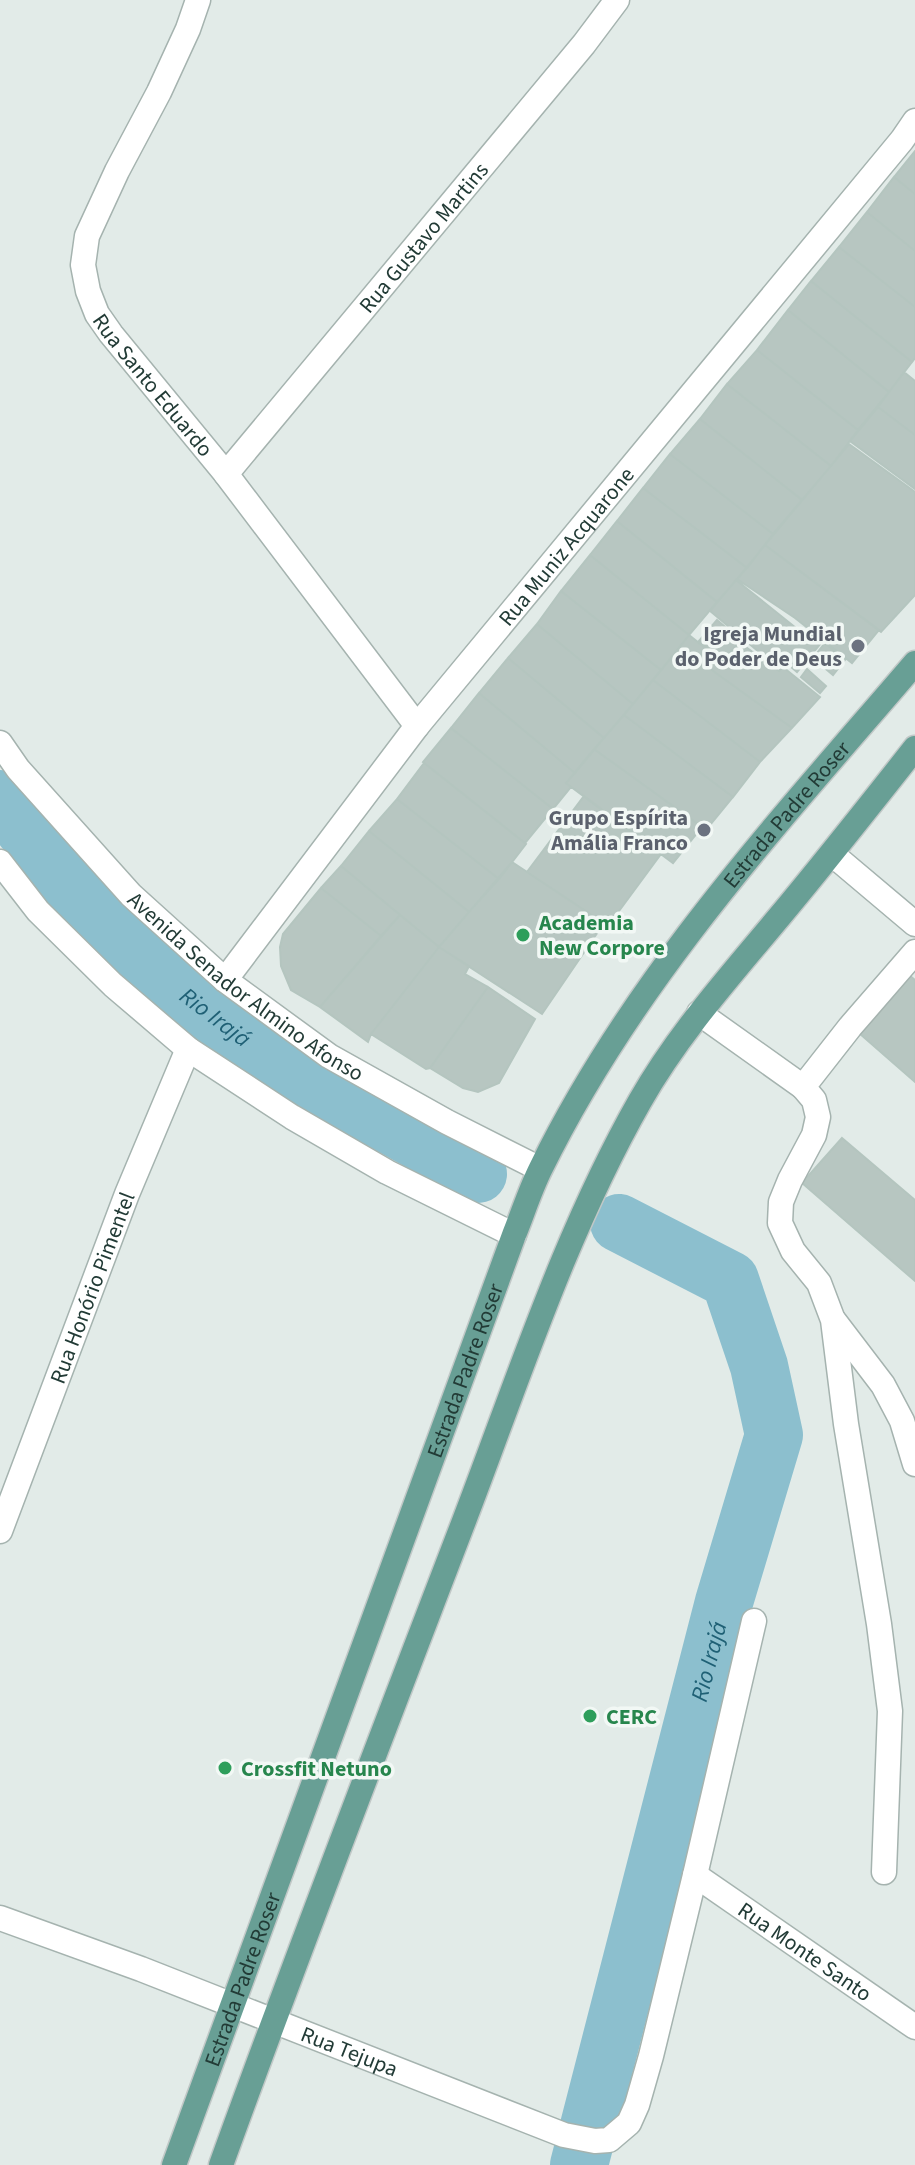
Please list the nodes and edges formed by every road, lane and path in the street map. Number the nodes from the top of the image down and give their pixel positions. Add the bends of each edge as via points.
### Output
1 (198, 0) edge
2 (617, 0) edge
3 (915, 121) edge
4 (226, 474) junction
5 (915, 663) edge
6 (417, 726) junction
7 (0, 743) edge
8 (915, 748) edge
9 (832, 854) junction
10 (0, 862) edge
11 (915, 924) edge
12 (915, 952) edge
13 (225, 980) junction
14 (699, 1013) junction
15 (188, 1049) junction
16 (803, 1087) junction
17 (540, 1169) junction
18 (514, 1235) junction
19 (833, 1320) junction
20 (915, 1464) edge
21 (0, 1531) edge
22 (754, 1621) dead end
23 (884, 1872) dead end
24 (695, 1875) junction
25 (0, 1918) edge
26 (232, 2005) junction
27 (274, 2021) junction
28 (915, 2027) edge
29 (174, 2165) edge
30 (221, 2165) edge

1 - 4 street, Rua Santo Eduardo via 87,236 83,265 97,314
2 - 4 street, Rua Gustavo Martins
3 - 6 street, Rua Muniz Acquarone
4 - 6 street, Rua Santo Eduardo
5 - 17 main road, Estrada Padre Roser via 709,906 599,1062
6 - 13 street, Rua Muniz Acquarone
7 - 13 street, Avenida Senador Almino Afonso via 131,895
8 - 9 main road, Estrada Padre Roser
9 - 11 street
9 - 14 main road, Estrada Padre Roser
10 - 15 street via 70,943
12 - 16 street
13 - 17 street, Avenida Senador Almino Afonso via 329,1056
14 - 16 street
14 - 27 main road, Estrada Padre Roser via 642,1098 572,1238
15 - 18 street via 373,1164
15 - 21 street, Rua Honório Pimentel via 127,1194
16 - 19 street via 814,1100 818,1117 781,1202 780,1223 793,1251 819,1283
17 - 18 main road, Estrada Padre Roser
18 - 26 main road, Estrada Padre Roser
19 - 20 street via 883,1385 902,1421
19 - 23 street via 889,1698
22 - 24 street, Rua Tejupa
24 - 27 street, Rua Tejupa via 640,2095 629,2123 609,2140 564,2135
24 - 28 street, Rua Monte Santo
25 - 26 street, Rua Tejupa
26 - 27 street, Rua Tejupa
26 - 29 main road, Estrada Padre Roser
27 - 30 main road, Estrada Padre Roser

